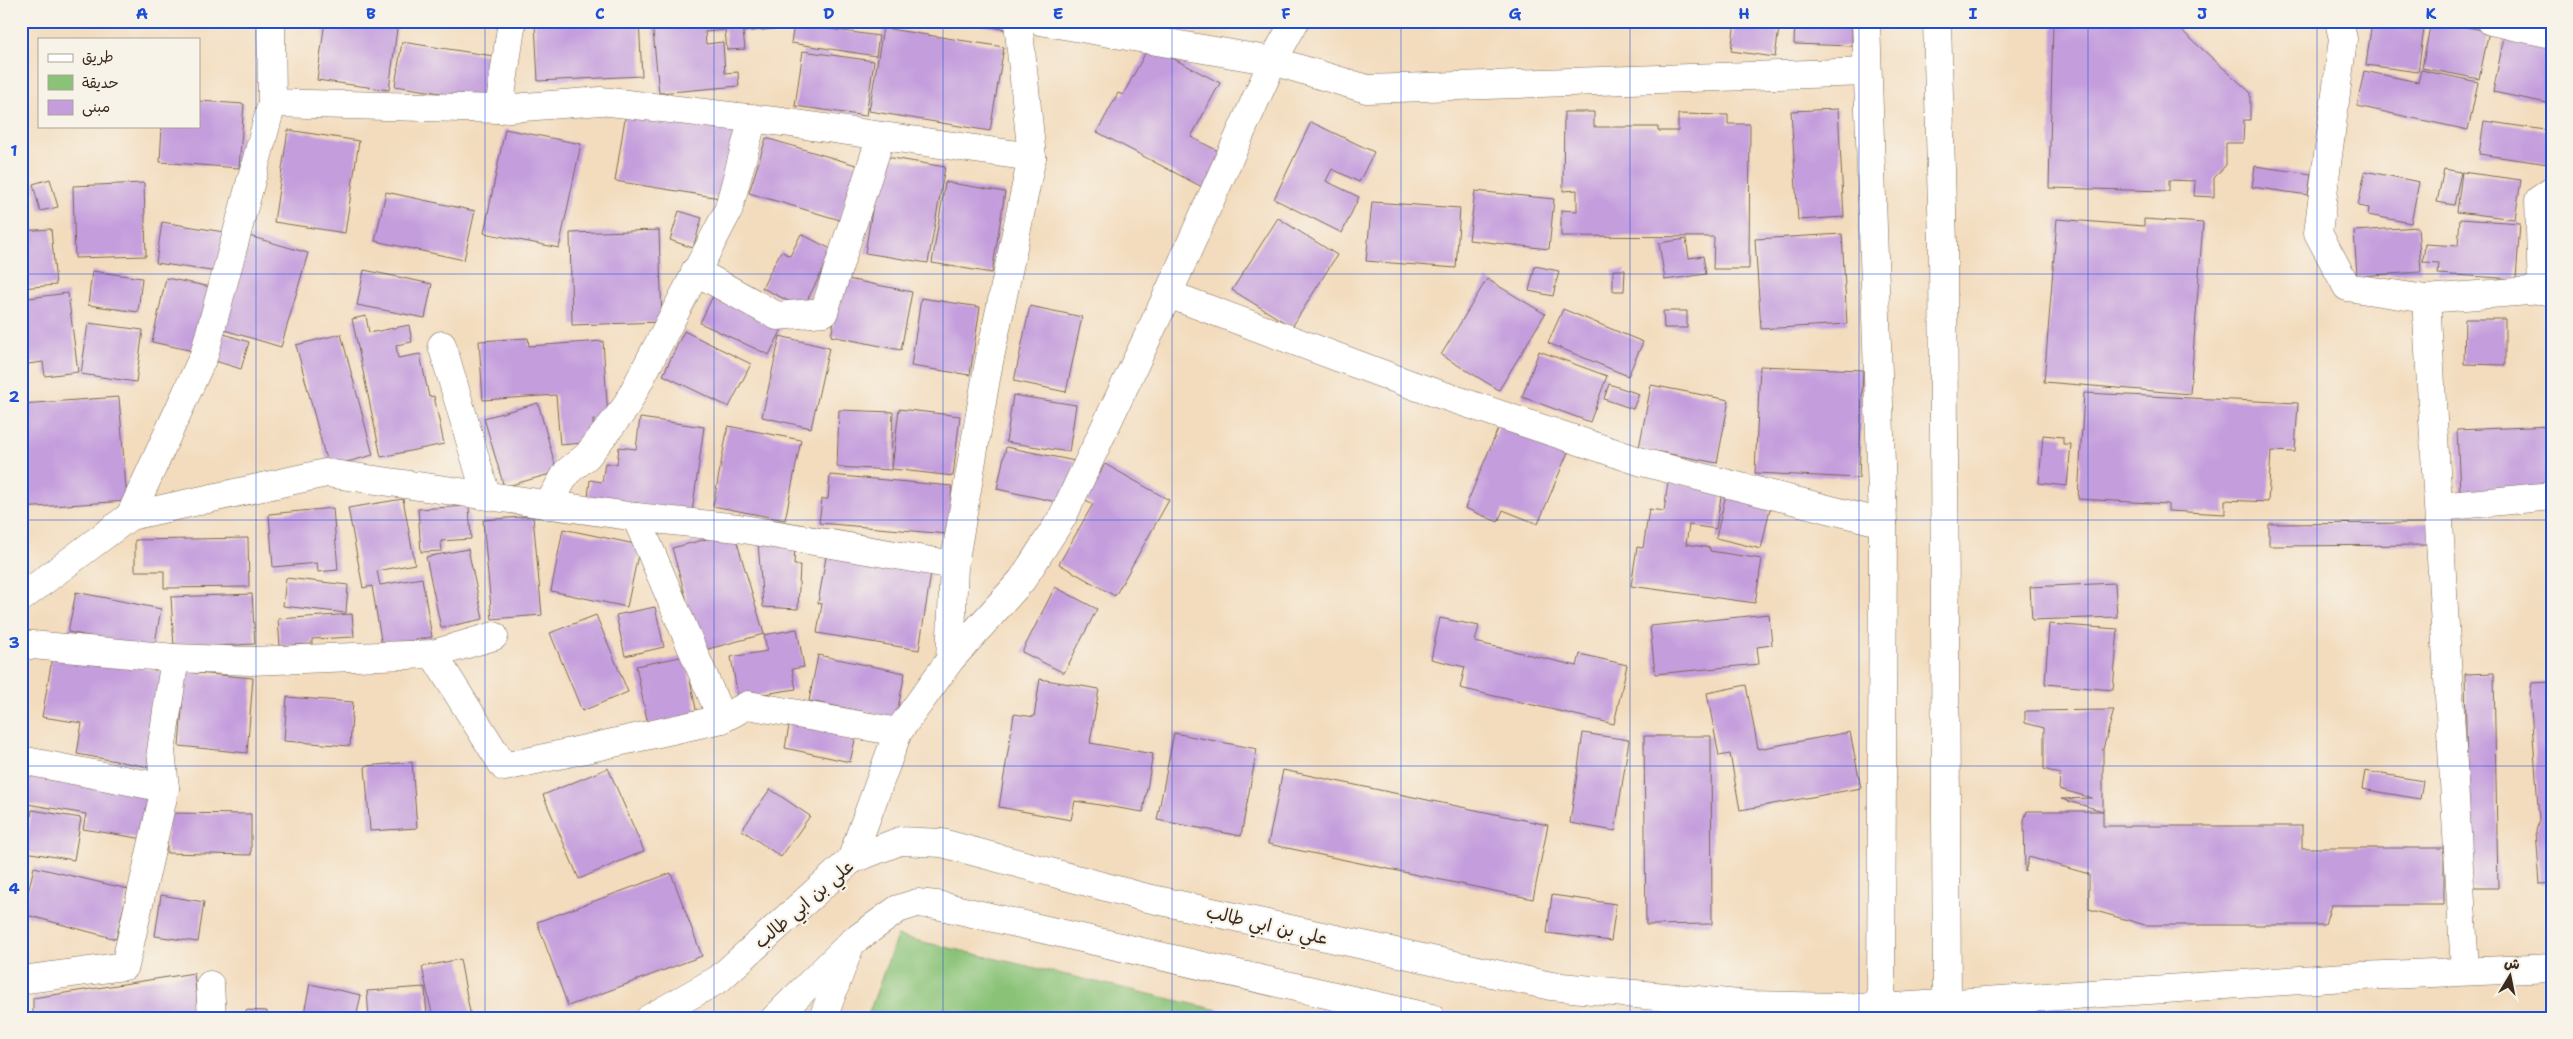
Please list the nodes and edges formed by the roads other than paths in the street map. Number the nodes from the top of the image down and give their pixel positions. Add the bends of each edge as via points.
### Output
1 (272, 21) edge
2 (512, 21) edge
3 (1018, 21) edge
4 (1040, 21) edge
5 (1295, 21) edge
6 (1866, 21) edge
7 (1937, 21) edge
8 (2339, 21) edge
9 (2491, 21) edge
10 (2552, 34) edge
11 (1272, 61) junction
12 (1867, 72) junction
13 (272, 103) junction
14 (499, 108) junction
15 (753, 118) junction
16 (881, 136) junction
17 (1032, 157) junction
18 (2552, 191) edge
19 (695, 271) junction
20 (2547, 291) edge
21 (1168, 294) junction
22 (2426, 299) junction
23 (442, 345) dead end
24 (486, 496) junction
25 (2552, 496) edge
26 (548, 505) junction
27 (2438, 507) junction
28 (130, 516) junction
29 (636, 517) junction
30 (1883, 523) junction
31 (954, 566) junction
32 (21, 598) edge
33 (494, 636) dead end
34 (21, 644) edge
35 (433, 654) junction
36 (175, 658) junction
37 (950, 660) junction
38 (722, 719) junction
39 (898, 732) junction
40 (21, 760) edge
41 (165, 788) junction
42 (851, 860) junction
43 (851, 943) junction
44 (2552, 968) edge
45 (2465, 971) junction
46 (21, 980) edge
47 (210, 985) dead end
48 (1947, 1011) edge
49 (1880, 1013) edge
50 (212, 1018) edge
51 (650, 1018) edge
52 (775, 1018) edge
53 (823, 1018) edge
54 (1431, 1018) edge

1 - 13 street
2 - 14 street
3 - 17 street
4 - 11 street
5 - 11 street
6 - 12 street
7 - 48 street via 1943,245
8 - 22 street via 2343,39 2318,233 2347,287
9 - 10 street
11 - 12 street via 1367,89
11 - 21 street
12 - 30 street
13 - 14 street
13 - 28 street via 204,355
14 - 15 street via 601,101
15 - 16 street
15 - 19 street via 728,211
16 - 17 street
16 - 19 street via 824,312 777,316
17 - 31 street via 988,367
18 - 20 street via 2539,200
19 - 26 street via 624,408 587,456 567,472
20 - 22 street
21 - 30 street via 1415,386 1642,462
21 - 37 street via 1062,518 1022,580
22 - 27 street
23 - 24 street
24 - 26 street
24 - 28 street via 326,473
25 - 27 street
26 - 29 street
27 - 45 street
28 - 32 street
29 - 31 street via 738,528
29 - 38 street
30 - 49 street
31 - 37 street
33 - 35 street
34 - 36 street
35 - 36 street via 250,661
35 - 38 street via 504,767
36 - 41 street via 161,751
37 - 39 street
38 - 39 street via 748,705
39 - 42 street
40 - 41 street
41 - 46 street via 125,966
42 - 49 street, علي بن ابي طالب via 900,840 942,844 1143,897 1551,986 1749,1005
42 - 51 street, علي بن ابي طالب via 719,979
43 - 52 street
43 - 53 street
43 - 54 street via 898,909 916,903 937,905
44 - 45 street, علي بن ابي طالب
45 - 48 street, علي بن ابي طالب
47 - 50 street
48 - 49 street, علي بن ابي طالب

